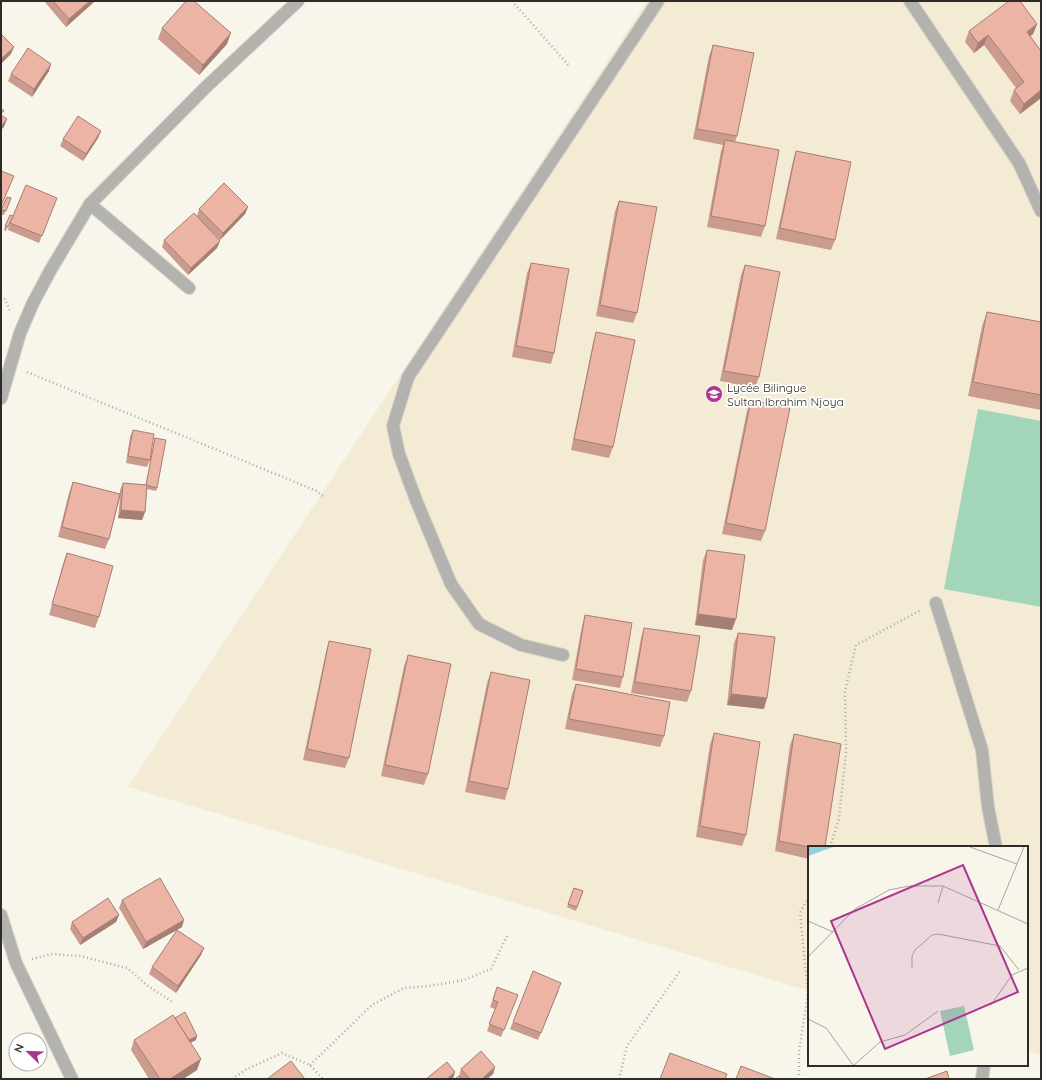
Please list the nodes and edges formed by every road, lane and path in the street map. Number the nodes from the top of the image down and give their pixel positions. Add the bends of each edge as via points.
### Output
1 (298, 1) edge
2 (512, 1) edge
3 (658, 1) edge
4 (910, 1) edge
5 (570, 67) dead end
6 (90, 204) junction
7 (1041, 211) edge
8 (189, 288) dead end
9 (10, 365) junction
10 (1, 398) edge
11 (325, 498) dead end
12 (936, 603) joint
13 (563, 655) dead end
14 (830, 846) edge
15 (996, 846) edge
16 (808, 898) edge
17 (1, 915) edge
18 (508, 934) dead end
19 (16, 963) junction
20 (680, 971) dead end
21 (808, 994) edge
22 (808, 994) edge
23 (174, 1003) dead end
24 (310, 1065) junction
25 (984, 1066) edge
26 (72, 1079) edge
27 (232, 1079) edge
28 (323, 1079) edge
29 (619, 1079) edge
30 (799, 1079) edge
31 (982, 1079) edge

1 - 6 street via 206,87
2 - 5 path
3 - 13 street via 408,377 393,426 399,454 451,584 479,624 521,645
4 - 7 street via 1019,163
6 - 8 street
6 - 9 street via 50,270 20,333
9 - 10 street
9 - 11 path via 317,492
12 - 14 path via 856,645 845,691 846,752 839,819
12 - 15 street via 982,750 988,806
16 - 22 path via 800,913
17 - 19 street
18 - 24 path via 491,969 464,980 404,988 372,1005
19 - 23 path via 51,954 80,956 127,968
19 - 26 street
20 - 29 path via 627,1046
21 - 30 path via 799,1051
24 - 27 path via 282,1053
24 - 28 path
25 - 31 street

